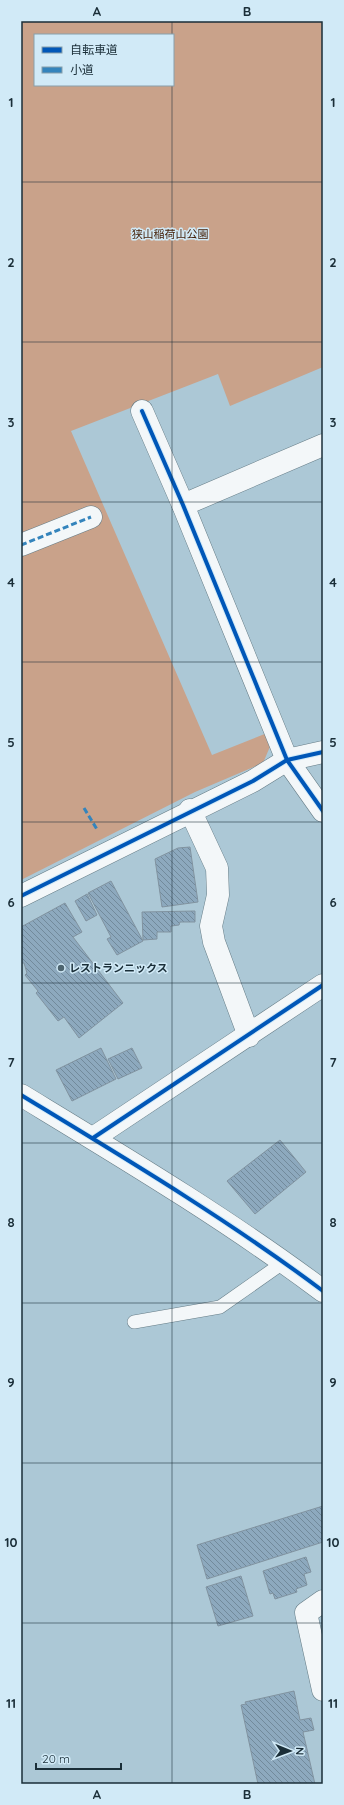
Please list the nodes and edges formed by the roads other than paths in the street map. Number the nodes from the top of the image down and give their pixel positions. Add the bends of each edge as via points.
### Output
1 (142, 411) dead end
2 (321, 452) edge
3 (183, 505) junction
4 (91, 517) dead end
5 (21, 544) edge
6 (323, 752) edge
7 (287, 760) junction
8 (190, 810) junction
9 (323, 811) edge
10 (21, 896) edge
11 (323, 985) edge
12 (249, 1036) junction
13 (21, 1095) edge
14 (93, 1138) junction
15 (284, 1262) junction
16 (323, 1291) edge
17 (134, 1322) dead end
18 (323, 1601) edge
19 (323, 1690) edge

1 - 3 street
2 - 3 street
3 - 7 street
4 - 5 street
6 - 7 street
7 - 8 street via 253,780
7 - 9 street
8 - 10 street
8 - 12 street via 217,868 218,894 211,926 214,942
11 - 12 street
12 - 14 street
13 - 14 street
14 - 15 street
15 - 16 street
15 - 17 lane via 220,1307
18 - 19 street via 306,1613

